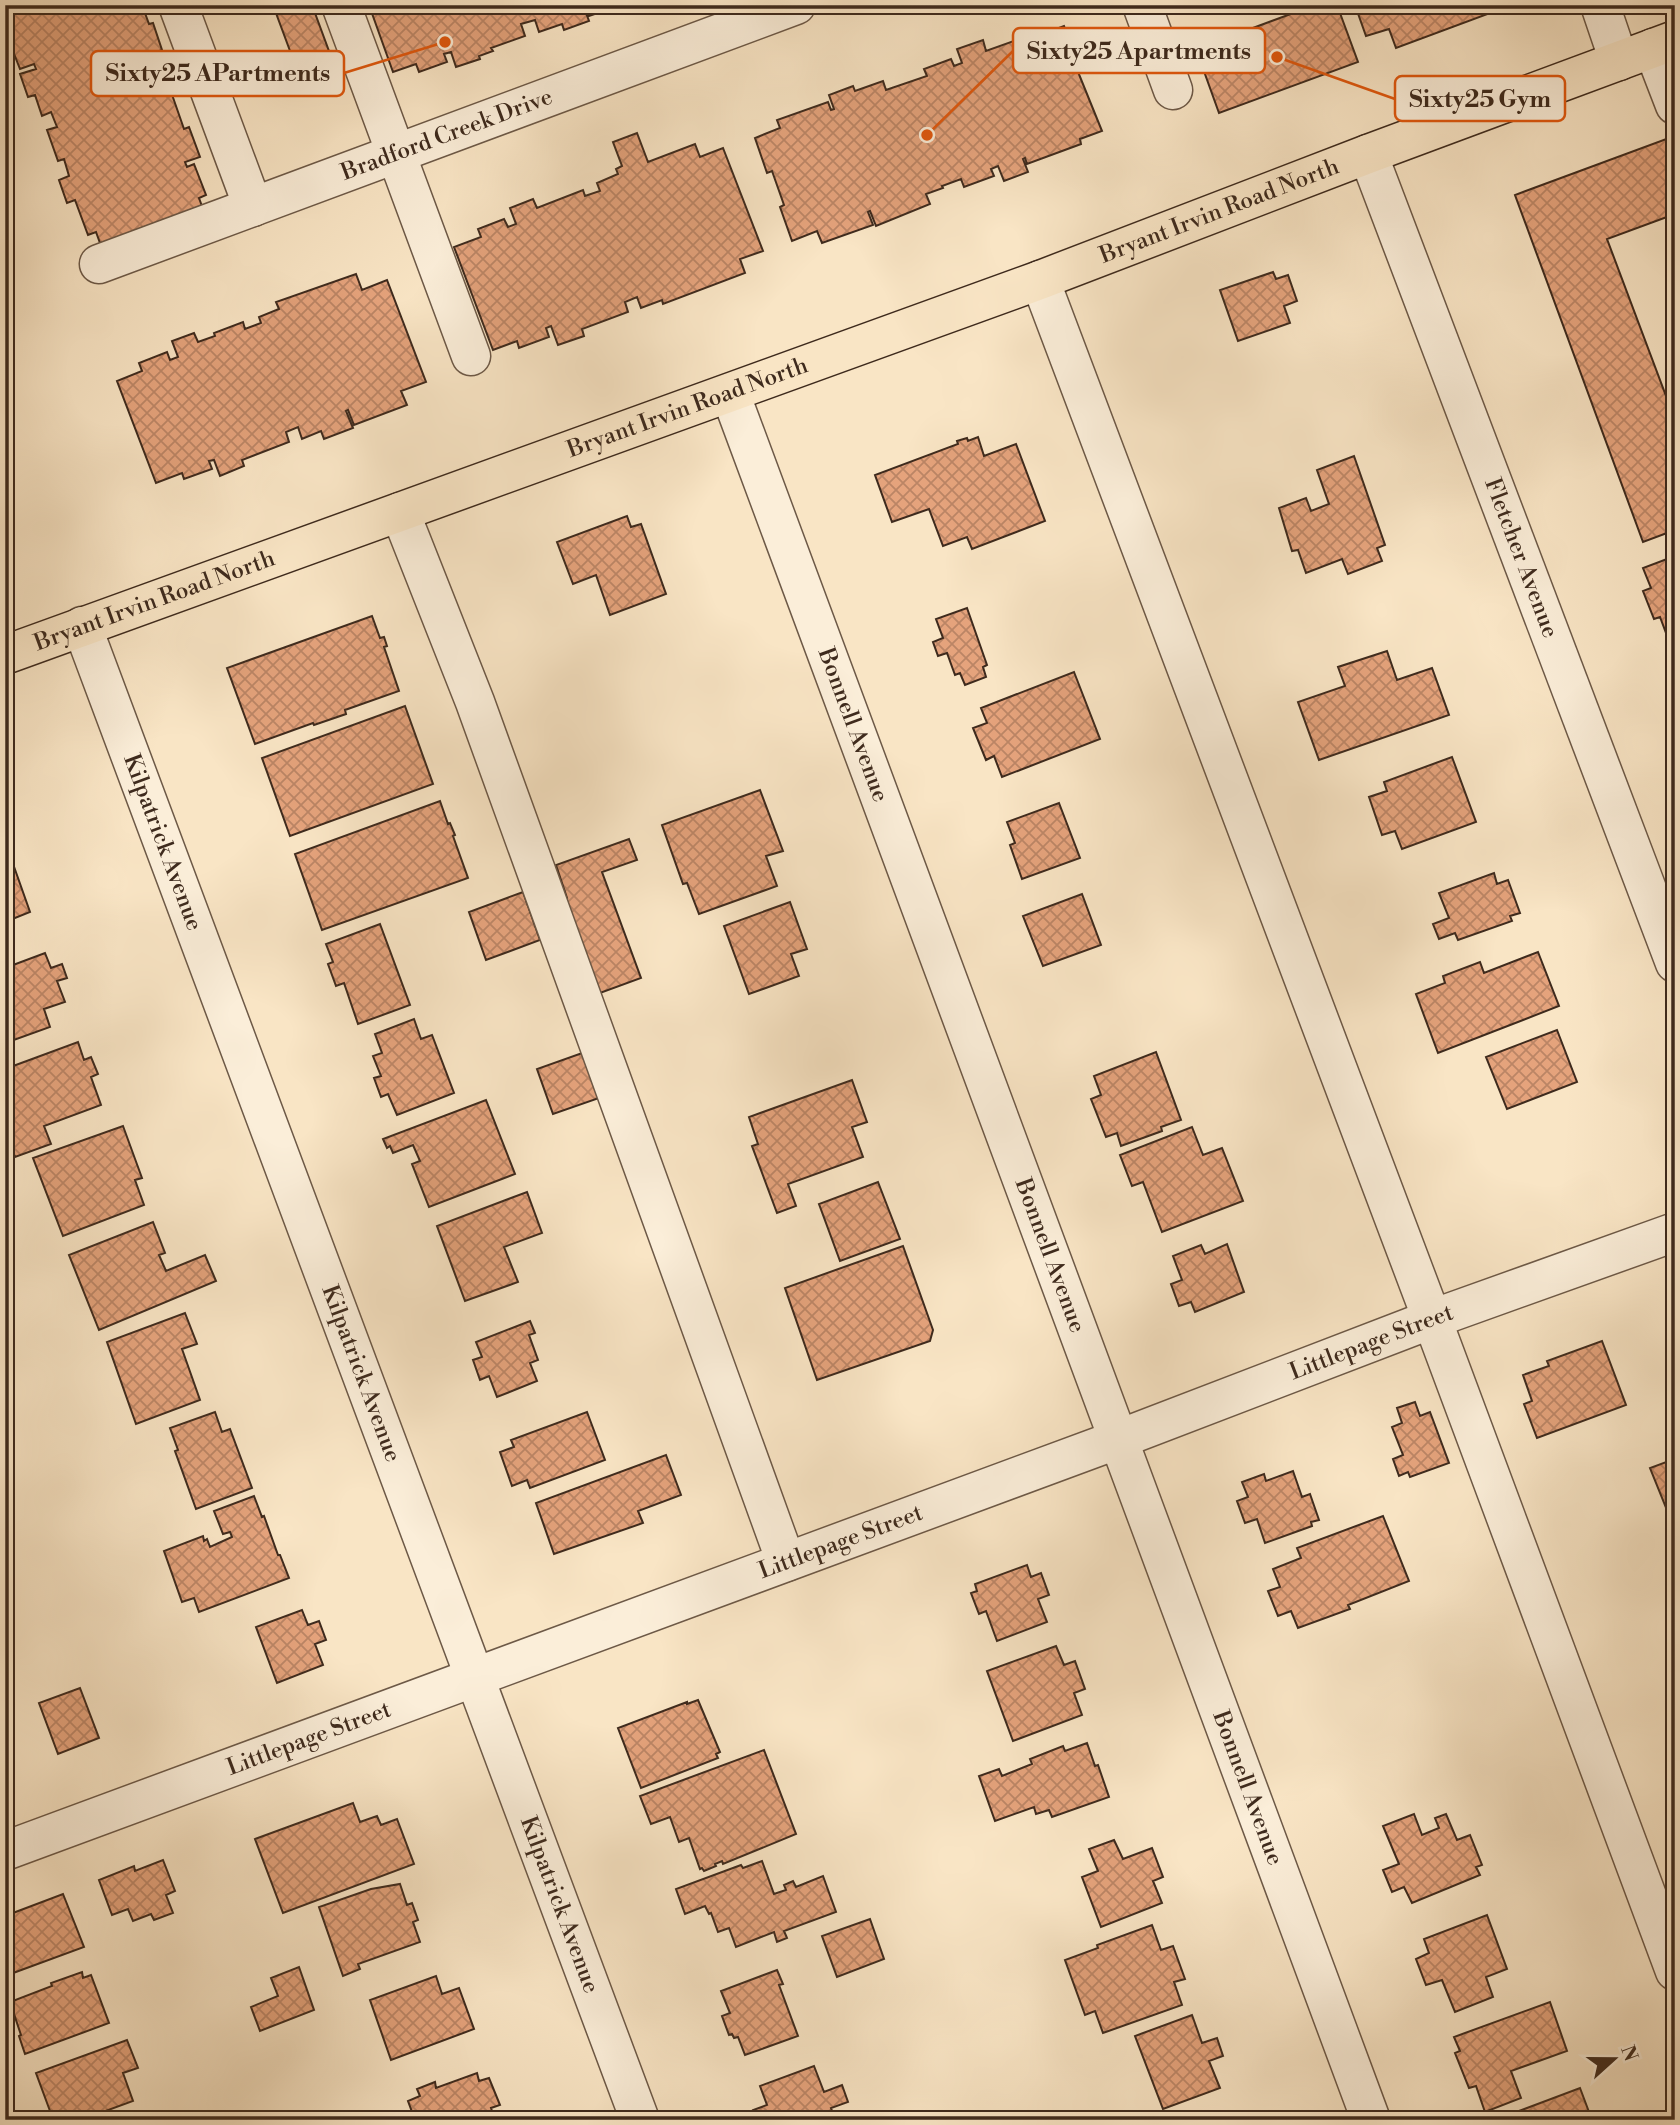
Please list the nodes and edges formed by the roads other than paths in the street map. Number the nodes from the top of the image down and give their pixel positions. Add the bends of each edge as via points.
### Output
1 (178, 5) edge
2 (341, 5) edge
3 (796, 5) edge
4 (1142, 5) edge
5 (1600, 5) edge
6 (1649, 50) edge
7 (1173, 89) dead end
8 (1675, 104) edge
9 (396, 153) junction
10 (1368, 154) junction
11 (253, 208) junction
12 (99, 264) dead end
13 (1040, 280) junction
14 (471, 356) dead end
15 (730, 393) junction
16 (400, 512) junction
17 (82, 626) junction
18 (5, 655) edge
19 (1675, 963) edge
20 (1675, 1232) edge
21 (1432, 1319) junction
22 (1119, 1439) junction
23 (786, 1562) junction
24 (476, 1676) junction
25 (5, 1851) edge
26 (1675, 1971) edge
27 (640, 2120) edge
28 (1371, 2120) edge

1 - 11 street
2 - 9 street
3 - 9 street, Bradford Creek Drive
4 - 7 street
5 - 6 street
6 - 8 street
6 - 10 main road, Bryant Irvin Road North
9 - 11 street, Bradford Creek Drive
9 - 14 street
10 - 13 main road, Bryant Irvin Road North
10 - 19 street, Fletcher Avenue
11 - 12 street, Bradford Creek Drive
13 - 15 main road, Bryant Irvin Road North
13 - 21 street
15 - 16 main road, Bryant Irvin Road North
15 - 22 street, Bonnell Avenue
16 - 17 main road, Bryant Irvin Road North
16 - 23 street via 475,702
17 - 18 main road, Bryant Irvin Road North
17 - 24 street, Kilpatrick Avenue
20 - 21 street, Littlepage Street
21 - 22 street, Littlepage Street
21 - 26 street
22 - 23 street, Littlepage Street
22 - 28 street, Bonnell Avenue
23 - 24 street, Littlepage Street
24 - 25 street, Littlepage Street
24 - 27 street, Kilpatrick Avenue

